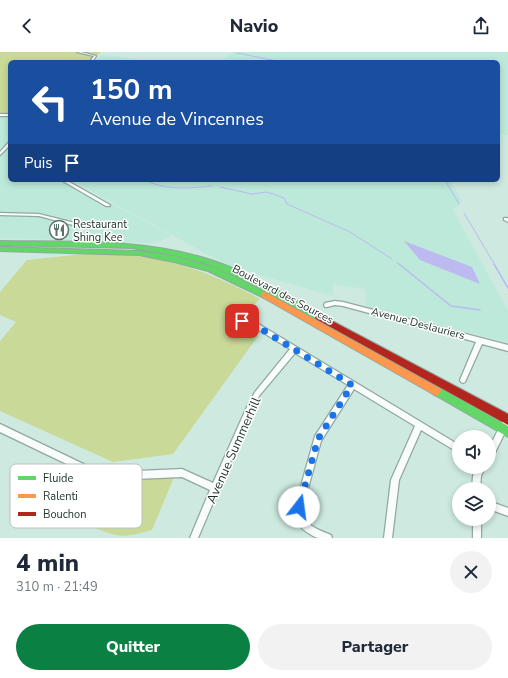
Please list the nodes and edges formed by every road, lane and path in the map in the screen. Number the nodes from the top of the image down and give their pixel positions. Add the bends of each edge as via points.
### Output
1 (78, 52) edge
2 (93, 60) edge
3 (8, 146) edge
4 (3, 150) junction
5 (8, 151) edge
6 (0, 154) edge
7 (67, 182) edge
8 (108, 205) dead end
9 (0, 214) edge
10 (73, 224) dead end
11 (0, 243) edge
12 (0, 249) edge
13 (327, 305) dead end
14 (242, 321) dead end
15 (480, 340) junction
16 (508, 348) edge
17 (294, 349) junction
18 (463, 380) dead end
19 (352, 385) junction
20 (508, 420) edge
21 (419, 426) junction
22 (0, 428) edge
23 (505, 431) edge
24 (452, 445) edge
25 (496, 445) edge
26 (75, 464) edge
27 (142, 475) edge
28 (215, 488) junction
29 (496, 508) edge
30 (508, 512) edge
31 (477, 526) edge
32 (194, 538) edge
33 (328, 538) edge
34 (388, 538) edge
35 (477, 538) edge

1 - 2 street via 96,56
3 - 4 street
4 - 5 street
4 - 6 street
7 - 8 street
9 - 10 street via 39,215
11 - 20 main road, Boulevard des Sources via 132,246 173,252 209,262 261,285
12 - 23 main road, Boulevard des Sources via 139,253 210,269 255,290
13 - 15 street, Avenue Deslauriers via 343,304
14 - 17 street via 250,322
15 - 16 street, Avenue Deslauriers
15 - 18 street
17 - 19 street
17 - 28 street, Avenue Summerhill via 258,394 248,411
19 - 21 street
19 - 33 street via 318,439 299,511 300,519 306,528
20 - 23 street
21 - 24 street
21 - 34 street via 395,480
22 - 26 street
23 - 25 street
27 - 28 street via 182,473
28 - 32 street, Avenue Summerhill
29 - 30 street
31 - 35 street

